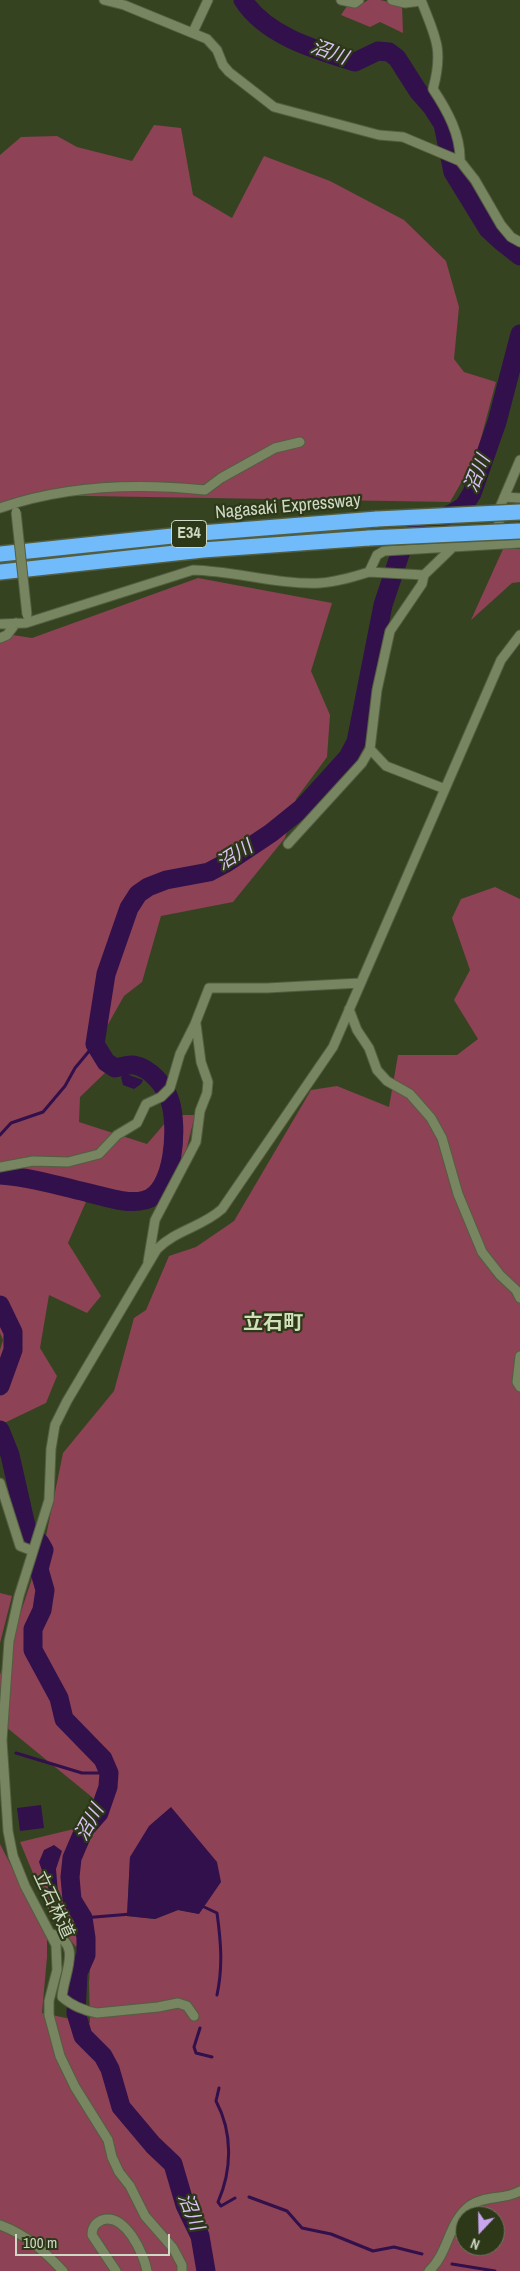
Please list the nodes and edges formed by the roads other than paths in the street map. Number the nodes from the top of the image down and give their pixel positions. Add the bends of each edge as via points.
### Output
1 (104, 0) edge
2 (208, 0) edge
3 (341, 0) edge
4 (359, 0) edge
5 (392, 0) edge
6 (421, 0) edge
7 (192, 32) junction
8 (460, 161) junction
9 (520, 242) edge
10 (300, 442) dead end
11 (520, 460) edge
12 (504, 496) junction
13 (520, 498) edge
14 (15, 507) junction
15 (0, 508) edge
16 (520, 512) edge
17 (520, 530) edge
18 (520, 543) edge
19 (498, 544) junction
20 (453, 546) junction
21 (0, 554) edge
22 (0, 572) edge
23 (369, 572) junction
24 (424, 575) junction
25 (26, 619) junction
26 (16, 623) junction
27 (0, 624) edge
28 (520, 635) edge
29 (0, 638) edge
30 (370, 749) junction
31 (445, 788) junction
32 (288, 844) dead end
33 (360, 983) junction
34 (349, 1009) junction
35 (196, 1024) junction
36 (0, 1167) edge
37 (148, 1262) junction
38 (520, 1298) edge
39 (520, 1356) edge
40 (520, 1387) edge
41 (0, 1483) edge
42 (33, 1551) junction
43 (52, 1934) junction
44 (194, 2016) dead end
45 (520, 2191) edge
46 (0, 2225) edge
47 (63, 2271) edge
48 (116, 2271) edge
49 (148, 2271) edge
50 (182, 2271) edge
51 (429, 2271) edge

1 - 7 street
2 - 7 street
3 - 4 street via 355,3
5 - 6 street via 404,3
6 - 8 street via 438,46 439,64 433,89 448,111
7 - 8 street via 207,39 217,50 223,66 274,107 379,135 403,137
8 - 9 street via 501,225
10 - 14 street via 275,448 220,478 206,490 110,486 35,497
11 - 12 street
12 - 13 street
12 - 19 street via 500,507
14 - 15 street
14 - 25 street, bridge
16 - 21 highway, Nagasaki Expressway / E34, bridge via 377,519 191,534
17 - 22 highway, Nagasaki Expressway / E34, bridge via 203,550
18 - 19 street
19 - 20 street
20 - 23 street via 384,551 378,555
20 - 24 street
23 - 24 street
23 - 25 street via 345,580 296,583 219,570 193,570
24 - 30 street via 422,584 390,631 376,690
25 - 26 street
26 - 27 street
26 - 29 street via 7,635
28 - 31 street via 501,660
30 - 31 street via 386,766
30 - 32 street via 362,763
31 - 33 street
33 - 34 street
33 - 35 street via 209,988
34 - 37 street via 333,1048 222,1209 211,1220 166,1240
34 - 38 street via 377,1070 387,1081 410,1094 431,1118 442,1138 458,1194 482,1252
35 - 36 street via 180,1054 170,1088 146,1104 136,1123 117,1135 99,1154 68,1162 33,1161
35 - 37 street via 208,1082 207,1093 200,1111 196,1142 155,1220
37 - 42 street, 立石林道 via 55,1425 49,1500
39 - 40 street via 517,1382
41 - 42 street via 20,1546
42 - 43 street, 立石林道 via 9,1642 2,1740 8,1831 13,1856
43 - 44 street via 69,1945 62,1997 66,2000 88,2012 142,2009 178,2002 187,2006
43 - 50 street, 立石林道 via 58,1958 49,2015 60,2056 108,2140 119,2172 145,2216 173,2248
45 - 51 street via 485,2199 462,2212 439,2259
46 - 47 street via 25,2236
48 - 49 street via 92,2235 92,2228 97,2222 106,2219 119,2222 133,2236

